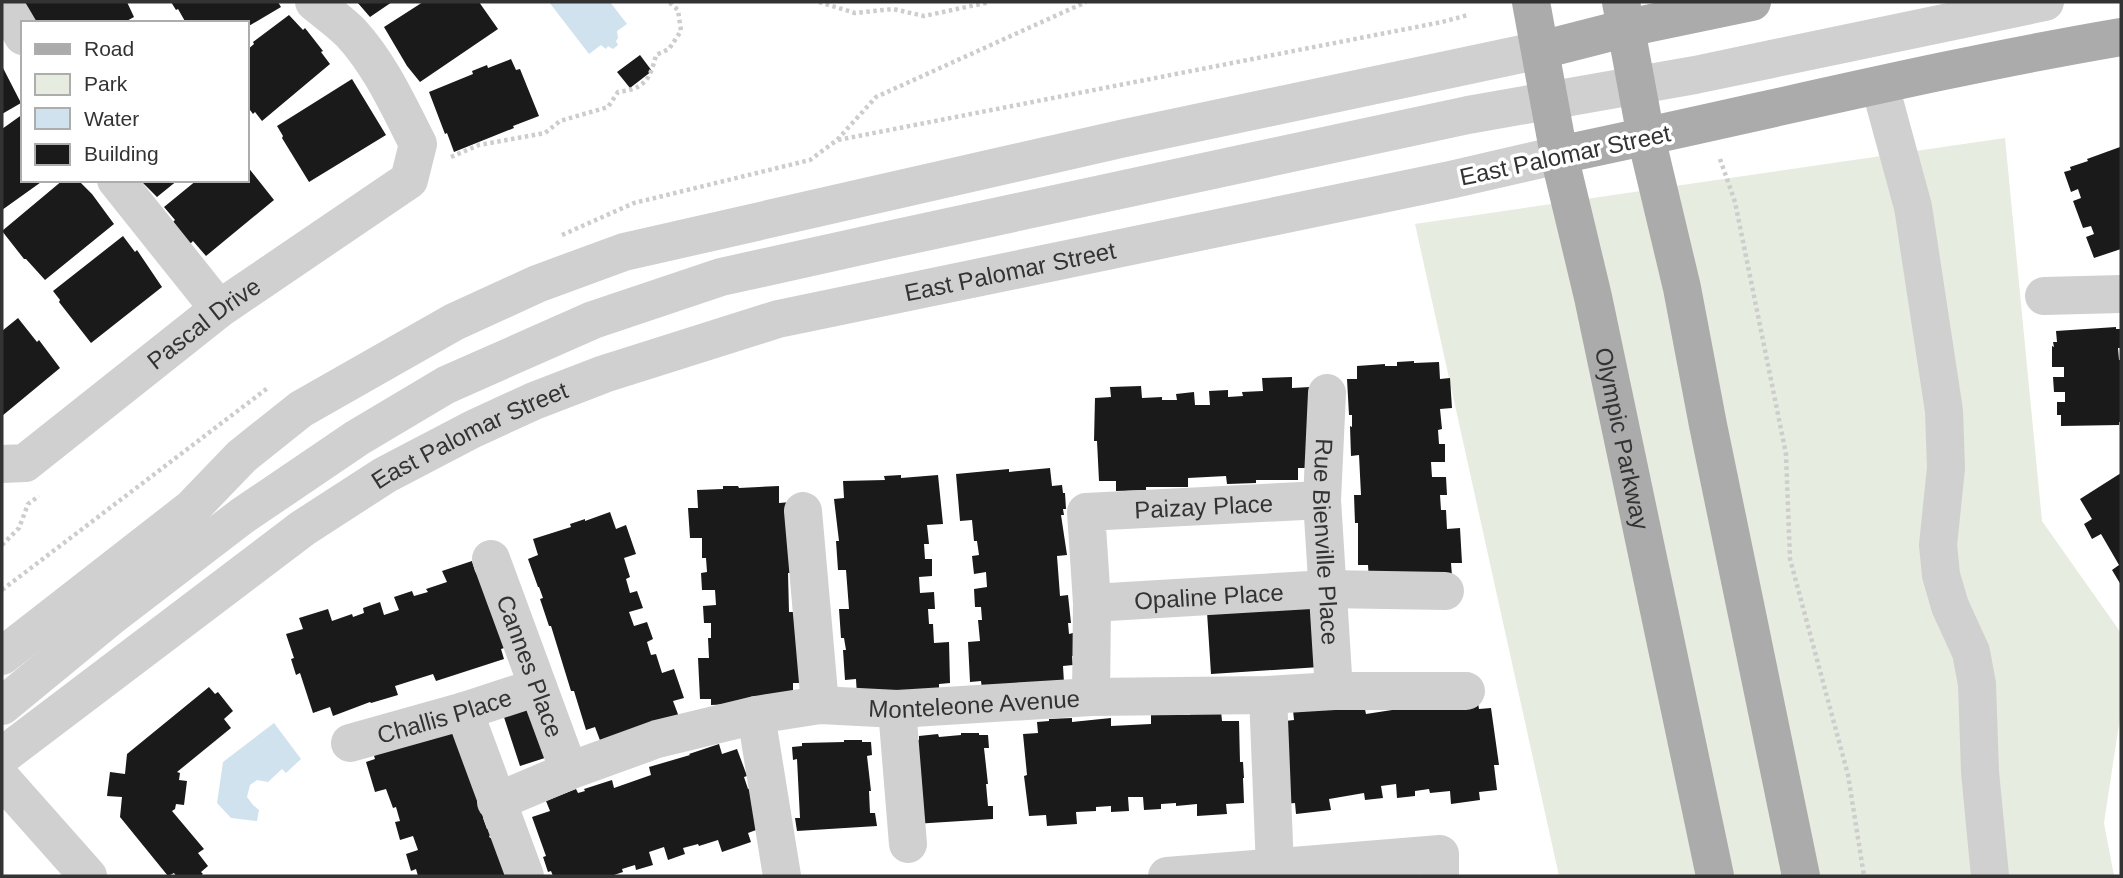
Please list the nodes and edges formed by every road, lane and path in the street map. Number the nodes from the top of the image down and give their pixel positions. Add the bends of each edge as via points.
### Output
1 (3, 2) edge
2 (314, 2) edge
3 (819, 2) edge
4 (990, 2) edge
5 (1531, 2) edge
6 (1752, 2) edge
7 (2045, 2) edge
8 (1468, 15) dead end
9 (1624, 15) edge
10 (21, 33) edge
11 (2121, 37) edge
12 (1541, 50) junction
13 (1637, 84) junction
14 (1880, 86) junction
15 (1549, 100) junction
16 (1646, 137) junction
17 (837, 140) dead end
18 (1559, 155) junction
19 (1720, 159) dead end
20 (118, 182) edge
21 (2121, 294) edge
22 (2044, 296) dead end
23 (219, 309) junction
24 (1326, 393) dead end
25 (2, 464) edge
26 (1322, 500) junction
27 (803, 511) dead end
28 (491, 559) dead end
29 (1326, 589) junction
30 (1445, 591) dead end
31 (1092, 603) junction
32 (2, 656) edge
33 (538, 687) junction
34 (1334, 691) junction
35 (1466, 691) dead end
36 (1268, 695) junction
37 (1091, 696) junction
38 (820, 705) junction
39 (2, 706) edge
40 (897, 709) junction
41 (464, 711) junction
42 (755, 715) junction
43 (350, 743) dead end
44 (2, 756) edge
45 (569, 771) junction
46 (2, 779) edge
47 (496, 802) junction
48 (908, 844) dead end
49 (1440, 865) edge
50 (1275, 868) junction
51 (88, 876) edge
52 (525, 876) edge
53 (782, 876) edge
54 (1167, 876) edge
55 (1715, 876) edge
56 (1801, 876) edge
57 (1864, 876) edge
58 (1990, 876) edge

1 - 10 street
2 - 23 street, Pascal Drive via 348,31 384,77 418,144 409,180
3 - 4 path via 855,12 893,9 924,16
5 - 12 main road, Olympic Parkway
6 - 9 main road
7 - 13 street
8 - 17 path
9 - 12 main road
9 - 13 main road
11 - 14 main road, East Palomar Street
12 - 15 main road, Olympic Parkway
12 - 32 street via 637,249 537,284 454,322 301,409 242,456 192,508
13 - 15 street
13 - 16 main road
14 - 16 main road, East Palomar Street
14 - 58 street via 1913,208 1944,411 1946,468 1938,545 1944,585 1971,652 1977,684
15 - 18 main road, Olympic Parkway
15 - 39 street via 721,277 593,320 446,385 357,438 231,524
16 - 18 main road, East Palomar Street
16 - 56 main road via 1682,288
18 - 44 street, East Palomar Street via 778,319 534,401 385,475 303,528
18 - 55 main road, Olympic Parkway
19 - 57 path via 1735,202 1786,454 1790,559 1849,775
20 - 23 street
21 - 22 street
23 - 25 street, Pascal Drive via 25,463
24 - 26 street, Rue Bienville Place
26 - 29 street, Rue Bienville Place
26 - 31 street, Paizay Place via 1086,512
27 - 38 street
28 - 33 street, Cannes Place
29 - 30 street, Opaline Place
29 - 31 street, Opaline Place
29 - 34 street, Rue Bienville Place
31 - 37 street
33 - 41 street, Challis Place
33 - 45 street, Cannes Place
34 - 35 street, Monteleone Avenue
34 - 36 street, Monteleone Avenue
36 - 37 street, Monteleone Avenue
36 - 50 street
37 - 40 street, Monteleone Avenue
38 - 40 street, Monteleone Avenue
38 - 42 street, Monteleone Avenue
40 - 48 street
41 - 43 street, Challis Place
41 - 47 street
42 - 45 street, Monteleone Avenue via 657,740
42 - 53 street
45 - 47 street, Monteleone Avenue
46 - 51 street
47 - 52 street
49 - 50 street
50 - 54 street

